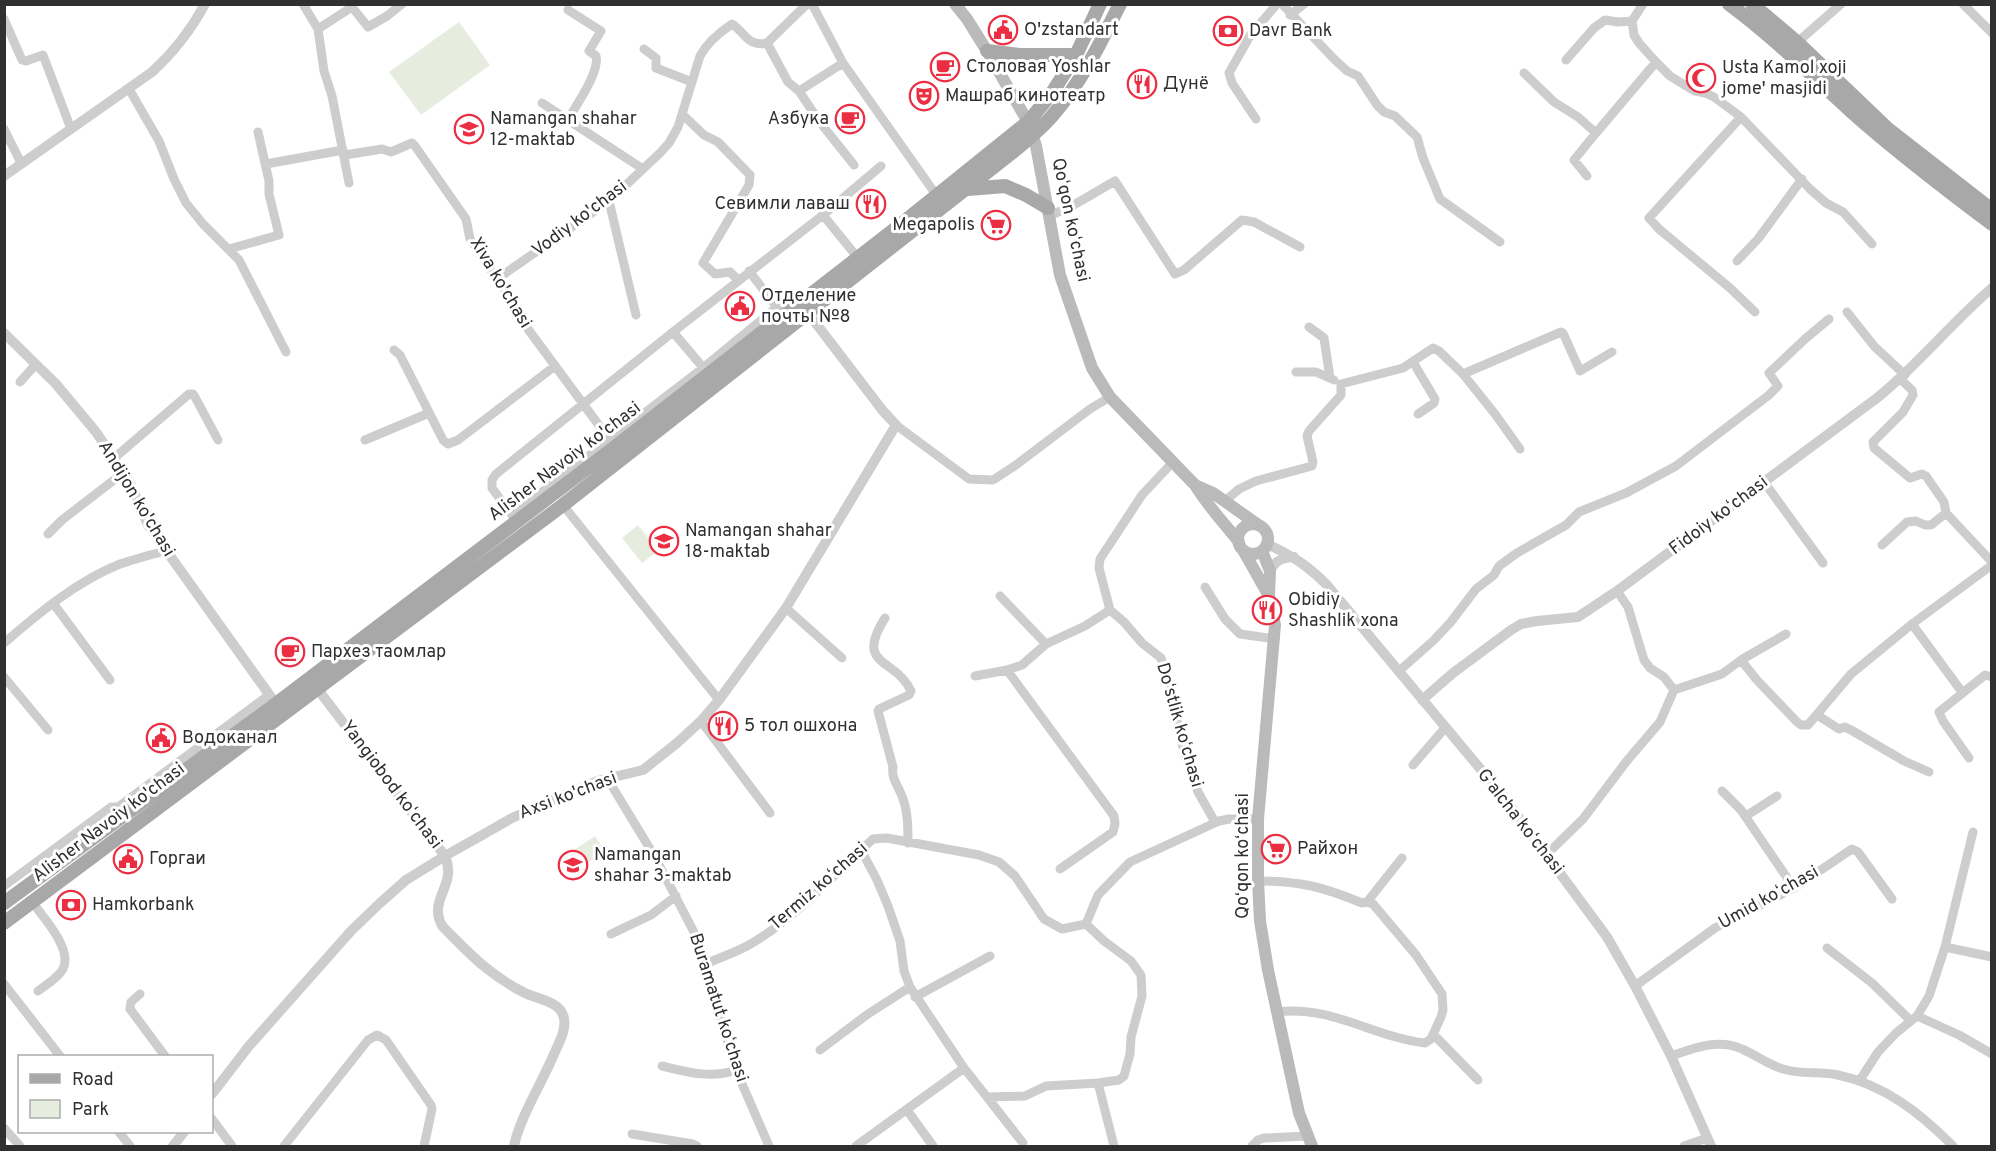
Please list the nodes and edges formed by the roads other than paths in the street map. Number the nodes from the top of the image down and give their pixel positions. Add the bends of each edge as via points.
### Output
1 (205, 4) edge
2 (303, 4) edge
3 (402, 4) edge
4 (807, 4) edge
5 (812, 4) edge
6 (955, 4) edge
7 (1100, 4) edge
8 (1120, 4) edge
9 (1277, 4) edge
10 (1282, 4) edge
11 (1304, 4) edge
12 (1643, 4) edge
13 (1729, 4) edge
14 (1752, 4) edge
15 (1841, 4) edge
16 (1963, 4) edge
17 (568, 10) dead end
18 (1290, 15) junction
19 (4, 19) edge
20 (1632, 21) junction
21 (318, 29) junction
22 (1992, 33) edge
23 (767, 43) junction
24 (1793, 47) junction
25 (644, 49) dead end
26 (987, 51) junction
27 (1076, 55) junction
28 (1566, 60) dead end
29 (1656, 62) junction
30 (843, 63) junction
31 (1524, 73) dead end
32 (692, 82) junction
33 (129, 89) junction
34 (799, 91) junction
35 (542, 103) dead end
36 (683, 115) junction
37 (1741, 117) junction
38 (1256, 118) dead end
39 (567, 120) junction
40 (1028, 122) junction
41 (4, 129) edge
42 (71, 129) junction
43 (258, 132) dead end
44 (1596, 133) junction
45 (1033, 135) junction
46 (344, 153) junction
47 (21, 163) junction
48 (266, 164) junction
49 (854, 165) dead end
50 (881, 166) dead end
51 (643, 169) junction
52 (4, 176) edge
53 (1587, 176) dead end
54 (1802, 179) junction
55 (349, 183) dead end
56 (966, 189) junction
57 (937, 196) junction
58 (609, 201) junction
59 (1992, 210) edge
60 (1048, 212) junction
61 (823, 215) junction
62 (1992, 224) edge
63 (1500, 242) dead end
64 (1872, 244) dead end
65 (1300, 247) dead end
66 (229, 249) junction
67 (858, 258) junction
68 (1737, 261) dead end
69 (750, 271) junction
70 (497, 279) junction
71 (738, 280) junction
72 (1992, 288) edge
73 (780, 311) junction
74 (1755, 312) dead end
75 (1847, 312) dead end
76 (808, 313) junction
77 (636, 315) dead end
78 (1829, 319) dead end
79 (1309, 327) dead end
80 (672, 332) junction
81 (4, 333) edge
82 (394, 350) dead end
83 (286, 352) dead end
84 (1612, 352) dead end
85 (1413, 362) junction
86 (36, 364) junction
87 (555, 366) junction
88 (706, 371) junction
89 (1296, 372) dead end
90 (1463, 374) junction
91 (1903, 377) junction
92 (1330, 378) junction
93 (20, 382) dead end
94 (1341, 384) junction
95 (1110, 397) junction
96 (584, 405) junction
97 (429, 413) junction
98 (1418, 414) dead end
99 (896, 425) junction
100 (218, 440) dead end
101 (365, 440) dead end
102 (613, 443) junction
103 (1520, 449) dead end
104 (113, 459) junction
105 (1172, 463) junction
106 (123, 473) junction
107 (1764, 482) junction
108 (1195, 485) junction
109 (1224, 502) junction
110 (563, 505) junction
111 (1946, 513) junction
112 (515, 518) junction
113 (1257, 524) junction
114 (48, 534) dead end
115 (1882, 545) dead end
116 (1241, 546) junction
117 (1264, 548) junction
118 (165, 551) junction
119 (1294, 557) junction
120 (1823, 563) dead end
121 (1992, 563) edge
122 (1270, 571) junction
123 (1205, 588) dead end
124 (1617, 591) junction
125 (1000, 596) dead end
126 (1269, 596) junction
127 (53, 603) junction
128 (786, 608) junction
129 (1110, 610) junction
130 (885, 618) dead end
131 (1912, 624) junction
132 (1785, 634) dead end
133 (1275, 639) junction
134 (4, 643) edge
135 (1046, 644) junction
136 (842, 658) dead end
137 (1741, 660) junction
138 (1007, 670) junction
139 (1399, 672) junction
140 (975, 676) dead end
141 (4, 677) edge
142 (1992, 677) edge
143 (111, 680) dead end
144 (314, 684) junction
145 (1674, 690) junction
146 (1962, 692) junction
147 (272, 700) junction
148 (719, 700) junction
149 (1422, 700) junction
150 (1817, 715) junction
151 (701, 722) junction
152 (1445, 728) junction
153 (48, 730) dead end
154 (1969, 758) dead end
155 (1413, 765) dead end
156 (1929, 772) dead end
157 (607, 778) junction
158 (1722, 791) dead end
159 (1777, 796) dead end
160 (770, 813) dead end
161 (1746, 816) junction
162 (1258, 819) junction
163 (1215, 822) junction
164 (1973, 832) dead end
165 (908, 843) junction
166 (861, 850) junction
167 (445, 855) junction
168 (1547, 855) junction
169 (1402, 858) dead end
170 (1060, 868) dead end
171 (1258, 881) junction
172 (4, 886) edge
173 (1794, 888) junction
174 (676, 896) junction
175 (1892, 899) dead end
176 (32, 902) junction
177 (1367, 902) junction
178 (4, 903) edge
179 (4, 923) edge
180 (1086, 924) junction
181 (611, 934) dead end
182 (1945, 947) junction
183 (1827, 948) dead end
184 (990, 956) dead end
185 (1992, 957) edge
186 (705, 964) junction
187 (4, 984) edge
188 (1635, 986) junction
189 (38, 991) dead end
190 (912, 992) junction
191 (140, 994) dead end
192 (13, 996) junction
193 (4, 1002) edge
194 (1277, 1012) junction
195 (1913, 1018) junction
196 (1433, 1034) junction
197 (820, 1050) dead end
198 (1992, 1054) edge
199 (59, 1055) edge
200 (164, 1055) edge
201 (1671, 1056) junction
202 (662, 1066) dead end
203 (964, 1068) junction
204 (736, 1070) junction
205 (1478, 1080) dead end
206 (1860, 1080) junction
207 (1098, 1083) junction
208 (213, 1093) edge
209 (987, 1097) junction
210 (907, 1110) junction
211 (213, 1120) edge
212 (4, 1128) edge
213 (120, 1133) edge
214 (183, 1133) edge
215 (632, 1134) dead end
216 (1310, 1141) edge
217 (1709, 1142) edge
218 (1023, 1143) dead end
219 (20, 1146) edge
220 (130, 1146) edge
221 (173, 1146) edge
222 (232, 1146) edge
223 (284, 1146) edge
224 (424, 1146) edge
225 (514, 1146) edge
226 (697, 1146) edge
227 (769, 1146) edge
228 (856, 1146) edge
229 (933, 1146) edge
230 (1114, 1146) edge
231 (1252, 1146) edge
232 (1684, 1146) edge
233 (1953, 1146) edge

1 - 33 street via 192,29 166,60
2 - 21 street
3 - 21 street via 368,27 352,7
4 - 23 street
5 - 30 street
6 - 26 main road, Qoʻqon koʻchasi
7 - 27 main road, Alisher Navoiy ko'chasi
8 - 45 main road, Alisher Navoiy ko'chasi via 1075,86
9 - 38 street via 1251,34 1229,73
10 - 18 street
11 - 18 street
12 - 20 street
13 - 24 main road
14 - 24 main road
15 - 24 street
16 - 22 street
17 - 39 street via 601,31 589,51 597,61 588,86
18 - 63 street via 1334,59 1358,76 1384,112 1395,116 1415,135 1440,199
19 - 42 street via 22,60 43,55
20 - 28 street via 1605,20
20 - 29 street via 1634,35
21 - 46 street
23 - 32 street, Vodiy ko'chasi via 753,43 730,25 704,49
23 - 34 street via 788,82
24 - 59 main road via 1888,129
24 - 62 main road via 1852,112
25 - 32 street via 656,58 656,68
26 - 27 main road
26 - 40 main road, Qoʻqon koʻchasi
27 - 40 main road, Alisher Navoiy ko'chasi
29 - 37 street via 1677,80 1714,97
29 - 44 street
30 - 34 street
30 - 57 street
31 - 44 street via 1554,102
32 - 36 street, Vodiy ko'chasi
33 - 42 street
33 - 66 street via 159,141 186,202
34 - 49 street
35 - 39 street
36 - 51 street, Vodiy ko'chasi via 669,143
36 - 71 street via 704,135 718,142 750,175 749,185 703,262 715,274 730,272
37 - 54 street
37 - 74 street via 1649,218
39 - 51 street
40 - 45 main road, Qoʻqon koʻchasi
40 - 57 main road, Alisher Navoiy ko'chasi
41 - 47 street
42 - 47 street
43 - 48 street
44 - 53 street via 1574,160
45 - 56 main road, Alisher Navoiy ko'chasi
45 - 60 main road, Qoʻqon koʻchasi
46 - 48 street
46 - 55 street
46 - 70 street, Xiva ko'chasi via 382,149 391,152 412,143 466,219 471,239
47 - 52 street
48 - 66 street via 279,235
50 - 61 street
51 - 58 street, Vodiy ko'chasi
54 - 64 street via 1826,203 1843,212
54 - 68 street
56 - 60 main road via 1005,186 1026,195
56 - 76 main road, Alisher Navoiy ko'chasi
57 - 67 main road, Alisher Navoiy ko'chasi
58 - 70 street, Vodiy ko'chasi
58 - 77 street
60 - 65 street via 1072,206 1115,181 1175,274 1242,220 1254,222
60 - 95 main road, Qoʻqon koʻchasi via 1060,275 1092,368
61 - 67 street
61 - 69 street
66 - 83 street via 239,260
67 - 73 main road, Alisher Navoiy ko'chasi
69 - 71 street
69 - 73 street
70 - 87 street, Xiva ko'chasi
71 - 80 street
72 - 91 street, Fidoiy koʻchasi
73 - 88 main road, Alisher Navoiy ko'chasi
75 - 91 street
76 - 99 street
76 - 110 main road, Alisher Navoiy ko'chasi
78 - 139 street via 1769,373 1778,386 1769,394 1676,466 1579,512 1566,525 1499,566 1445,629
79 - 92 street via 1324,338
80 - 88 street
80 - 96 street
81 - 86 street, Andijon ko'chasi
82 - 97 street
84 - 90 street via 1580,371 1561,332
85 - 90 street via 1433,348
85 - 94 street
85 - 98 street via 1436,399
86 - 93 street
86 - 104 street, Andijon ko'chasi via 91,426
87 - 96 street, Xiva ko'chasi
87 - 97 street via 451,444 443,440
88 - 102 main road, Alisher Navoiy ko'chasi
89 - 92 street via 1316,372
90 - 103 street
91 - 107 street, Fidoiy koʻchasi
91 - 111 street via 1913,395 1903,412 1872,444 1910,478 1926,476 1944,502
92 - 94 street
94 - 109 street via 1341,395 1307,436 1312,466 1256,481
95 - 99 street via 993,480 969,479
95 - 105 main road, Qoʻqon koʻchasi
96 - 102 street, Xiva ko'chasi
96 - 112 street via 492,480 495,494
97 - 101 street
99 - 128 street, Axsi ko'chasi
100 - 104 street via 195,397 189,394
102 - 112 main road, Alisher Navoiy ko'chasi
104 - 106 street, Andijon ko'chasi
105 - 108 main road, Qoʻqon koʻchasi
105 - 129 street via 1142,495 1100,559
106 - 114 street
106 - 118 street, Andijon ko'chasi
107 - 120 street
107 - 124 street, Fidoiy koʻchasi
108 - 109 main road, Qoʻqon koʻchasi
108 - 116 main road, Qoʻqon koʻchasi
109 - 113 main road, Qoʻqon koʻchasi
110 - 144 main road, Alisher Navoiy ko'chasi
110 - 148 street
111 - 115 street via 1931,525 1907,522
111 - 121 street
112 - 144 main road, Alisher Navoiy ko'chasi
113 - 116 main road via 1247,525 1240,532
113 - 117 main road via 1268,534
116 - 117 main road via 1252,554
116 - 126 main road, Qoʻqon koʻchasi
117 - 119 street, Gʻalcha koʻchasi
117 - 122 main road, Qoʻqon koʻchasi
118 - 127 street via 119,564
118 - 147 street, Andijon ko'chasi
119 - 122 street via 1277,561
119 - 139 street, Gʻalcha koʻchasi via 1326,584
121 - 131 street
122 - 126 main road, Qoʻqon koʻchasi
123 - 133 street via 1240,634
124 - 145 street via 1628,607 1644,660
124 - 149 street, Fidoiy koʻchasi via 1578,617 1521,624 1510,630
125 - 135 street
126 - 133 main road, Qoʻqon koʻchasi
127 - 134 street
127 - 143 street
128 - 136 street
128 - 148 street, Axsi ko'chasi
129 - 135 street
129 - 163 street, Doʻstlik koʻchasi via 1161,658 1184,753 1198,792
130 - 165 street via 875,634 875,651 910,692 878,711 893,768 891,776 904,800
131 - 146 street
131 - 150 street via 1851,674
132 - 137 street
133 - 162 main road, Qoʻqon koʻchasi
135 - 138 street via 1022,665
137 - 145 street via 1722,674
137 - 150 street via 1801,725 1808,725
138 - 140 street
138 - 170 street via 1114,816 1113,832
139 - 149 street, Gʻalcha koʻchasi
141 - 153 street
142 - 146 street via 1985,675
144 - 147 main road, Alisher Navoiy ko'chasi
144 - 167 street, Yangiobod koʻchasi
144 - 176 main road, Alisher Navoiy ko'chasi
145 - 168 street via 1660,722 1583,819
146 - 154 street via 1939,712
147 - 172 street via 118,807 111,807
147 - 178 main road, Alisher Navoiy ko'chasi
148 - 151 street, Axsi ko'chasi
149 - 152 street, Gʻalcha koʻchasi
150 - 156 street
151 - 157 street, Axsi ko'chasi via 644,770
151 - 160 street
152 - 155 street
152 - 168 street, Gʻalcha koʻchasi
157 - 167 street, Axsi ko'chasi via 505,821
157 - 174 street, Buramatut koʻchasi
158 - 161 street
159 - 161 street
161 - 173 street
162 - 163 street
162 - 171 main road, Qoʻqon koʻchasi
163 - 180 street via 1130,861 1098,896
164 - 182 street
165 - 166 street, Termiz koʻchasi via 880,837
165 - 180 street, Termiz koʻchasi via 999,862 1015,876 1044,919 1062,928
166 - 186 street, Termiz koʻchasi via 775,928 749,945
166 - 190 street via 888,906
167 - 208 street, Axsi ko'chasi via 379,903 249,1046
167 - 225 street, Yangiobod koʻchasi via 450,872 436,912 443,927 482,966 527,994 556,1005 564,1015 561,1038
168 - 188 street, Gʻalcha koʻchasi via 1607,936
169 - 177 street
171 - 177 street via 1306,884
171 - 194 main road, Qoʻqon koʻchasi via 1260,921
173 - 175 street, Umid koʻchasi via 1854,849
173 - 188 street, Umid koʻchasi via 1715,928
174 - 181 street via 651,915
174 - 186 street, Buramatut koʻchasi
176 - 179 main road, Alisher Navoiy ko'chasi
176 - 189 street via 55,932 65,961 61,972
177 - 196 street via 1373,904 1416,955 1439,988 1443,1010
180 - 207 street via 1131,961 1141,975 1143,988 1124,1076
182 - 185 street
182 - 195 street via 1929,996
183 - 195 street
184 - 190 street
186 - 204 street, Buramatut koʻchasi
187 - 192 street
188 - 201 street, Gʻalcha koʻchasi
190 - 197 street via 868,1014
190 - 203 street
191 - 200 street via 131,1002 130,1009
192 - 193 street
192 - 199 street
194 - 196 street via 1334,1016 1422,1043
194 - 216 main road, Qoʻqon koʻchasi via 1299,1113
195 - 198 street via 1959,1035
195 - 206 street via 1878,1052
196 - 205 street
201 - 206 street via 1704,1045 1723,1044 1786,1070
201 - 217 street, Gʻalcha koʻchasi
202 - 204 street via 709,1075
203 - 209 street
203 - 210 street
204 - 227 street, Buramatut koʻchasi
206 - 233 street via 1911,1108
207 - 209 street via 1049,1085 1025,1096
207 - 230 street
209 - 218 street
210 - 228 street
210 - 229 street
211 - 222 street
212 - 219 street
213 - 220 street
214 - 221 street
215 - 226 street
216 - 231 street via 1264,1138
217 - 232 street
223 - 224 street via 368,1040 377,1035 386,1040 431,1105

